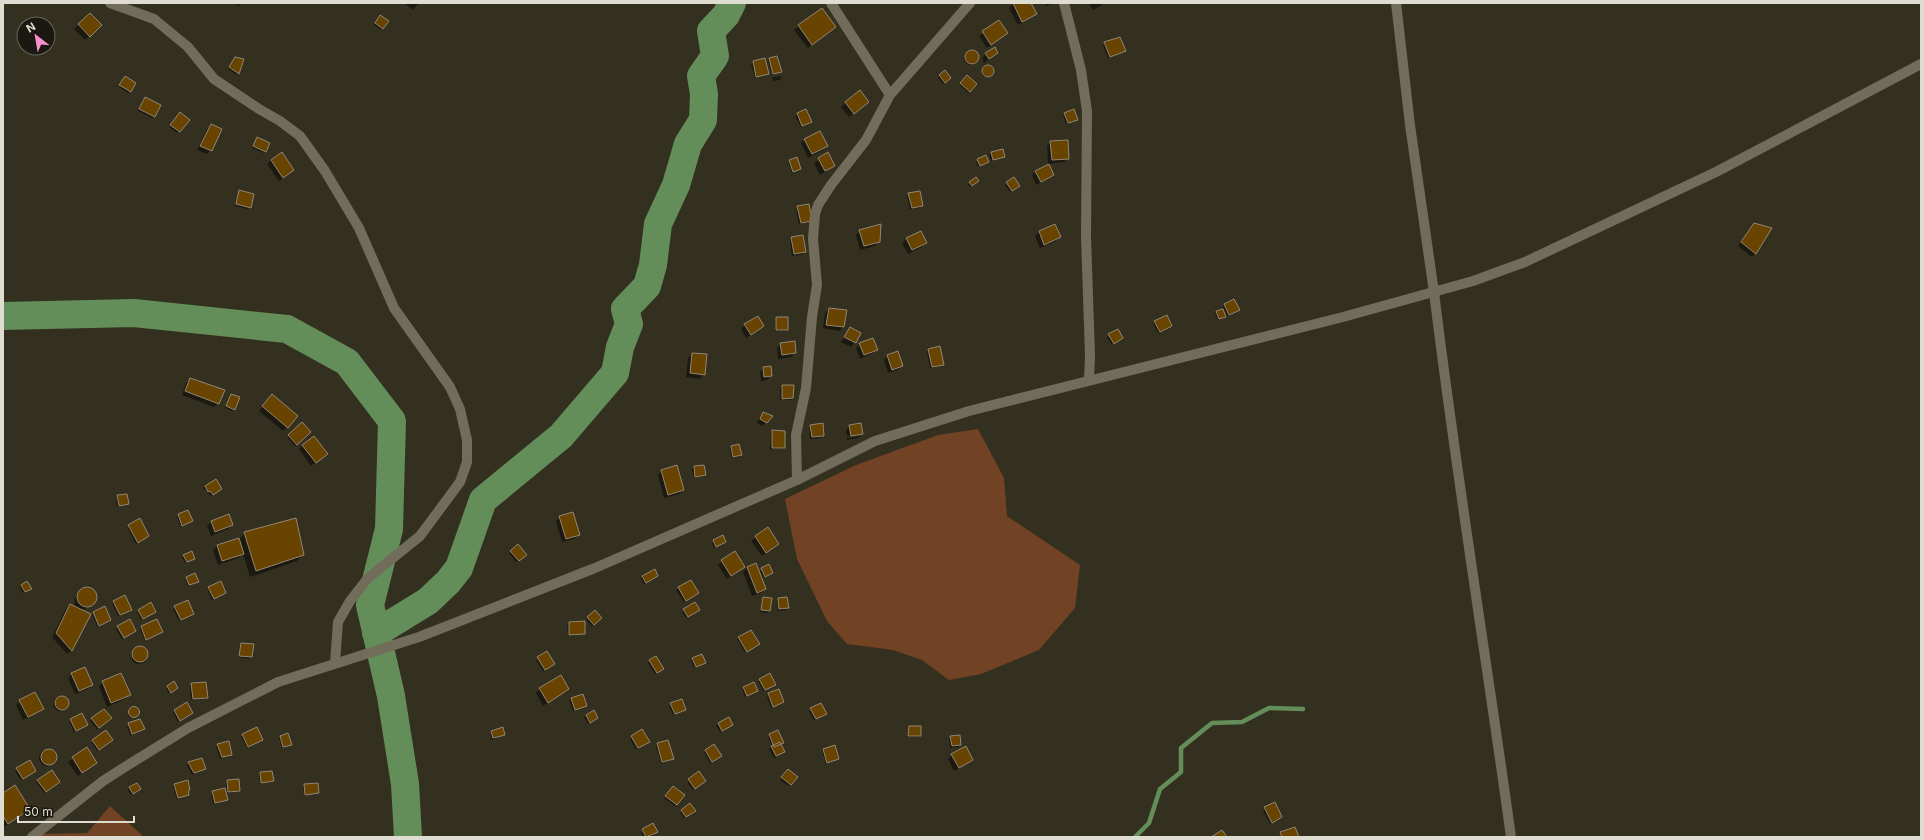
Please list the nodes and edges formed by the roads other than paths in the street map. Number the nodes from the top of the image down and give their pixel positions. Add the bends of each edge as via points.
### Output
1 (110, 3) edge
2 (831, 3) edge
3 (970, 3) edge
4 (1064, 3) edge
5 (1396, 3) edge
6 (1921, 64) edge
7 (890, 95) junction
8 (1434, 292) junction
9 (1088, 380) junction
10 (797, 480) junction
11 (335, 663) junction
12 (32, 837) edge
13 (1511, 837) edge

1 - 11 street via 154,19 188,47 214,79 300,136 325,171 359,228 394,308 450,387 460,409 467,440 467,462 460,482 420,536 368,578 350,602 338,622
2 - 7 street
3 - 7 street
4 - 9 street via 1081,70 1087,111 1086,237 1090,355
5 - 8 street via 1410,126
6 - 8 street via 1716,172 1539,255 1473,281
7 - 10 street via 866,140 826,192 815,214 813,239 817,285 806,388 796,435
8 - 9 street
8 - 13 street via 1443,374
9 - 10 street via 969,411 875,441
10 - 11 street via 595,568 418,637
11 - 12 street via 278,682 188,728 104,781

